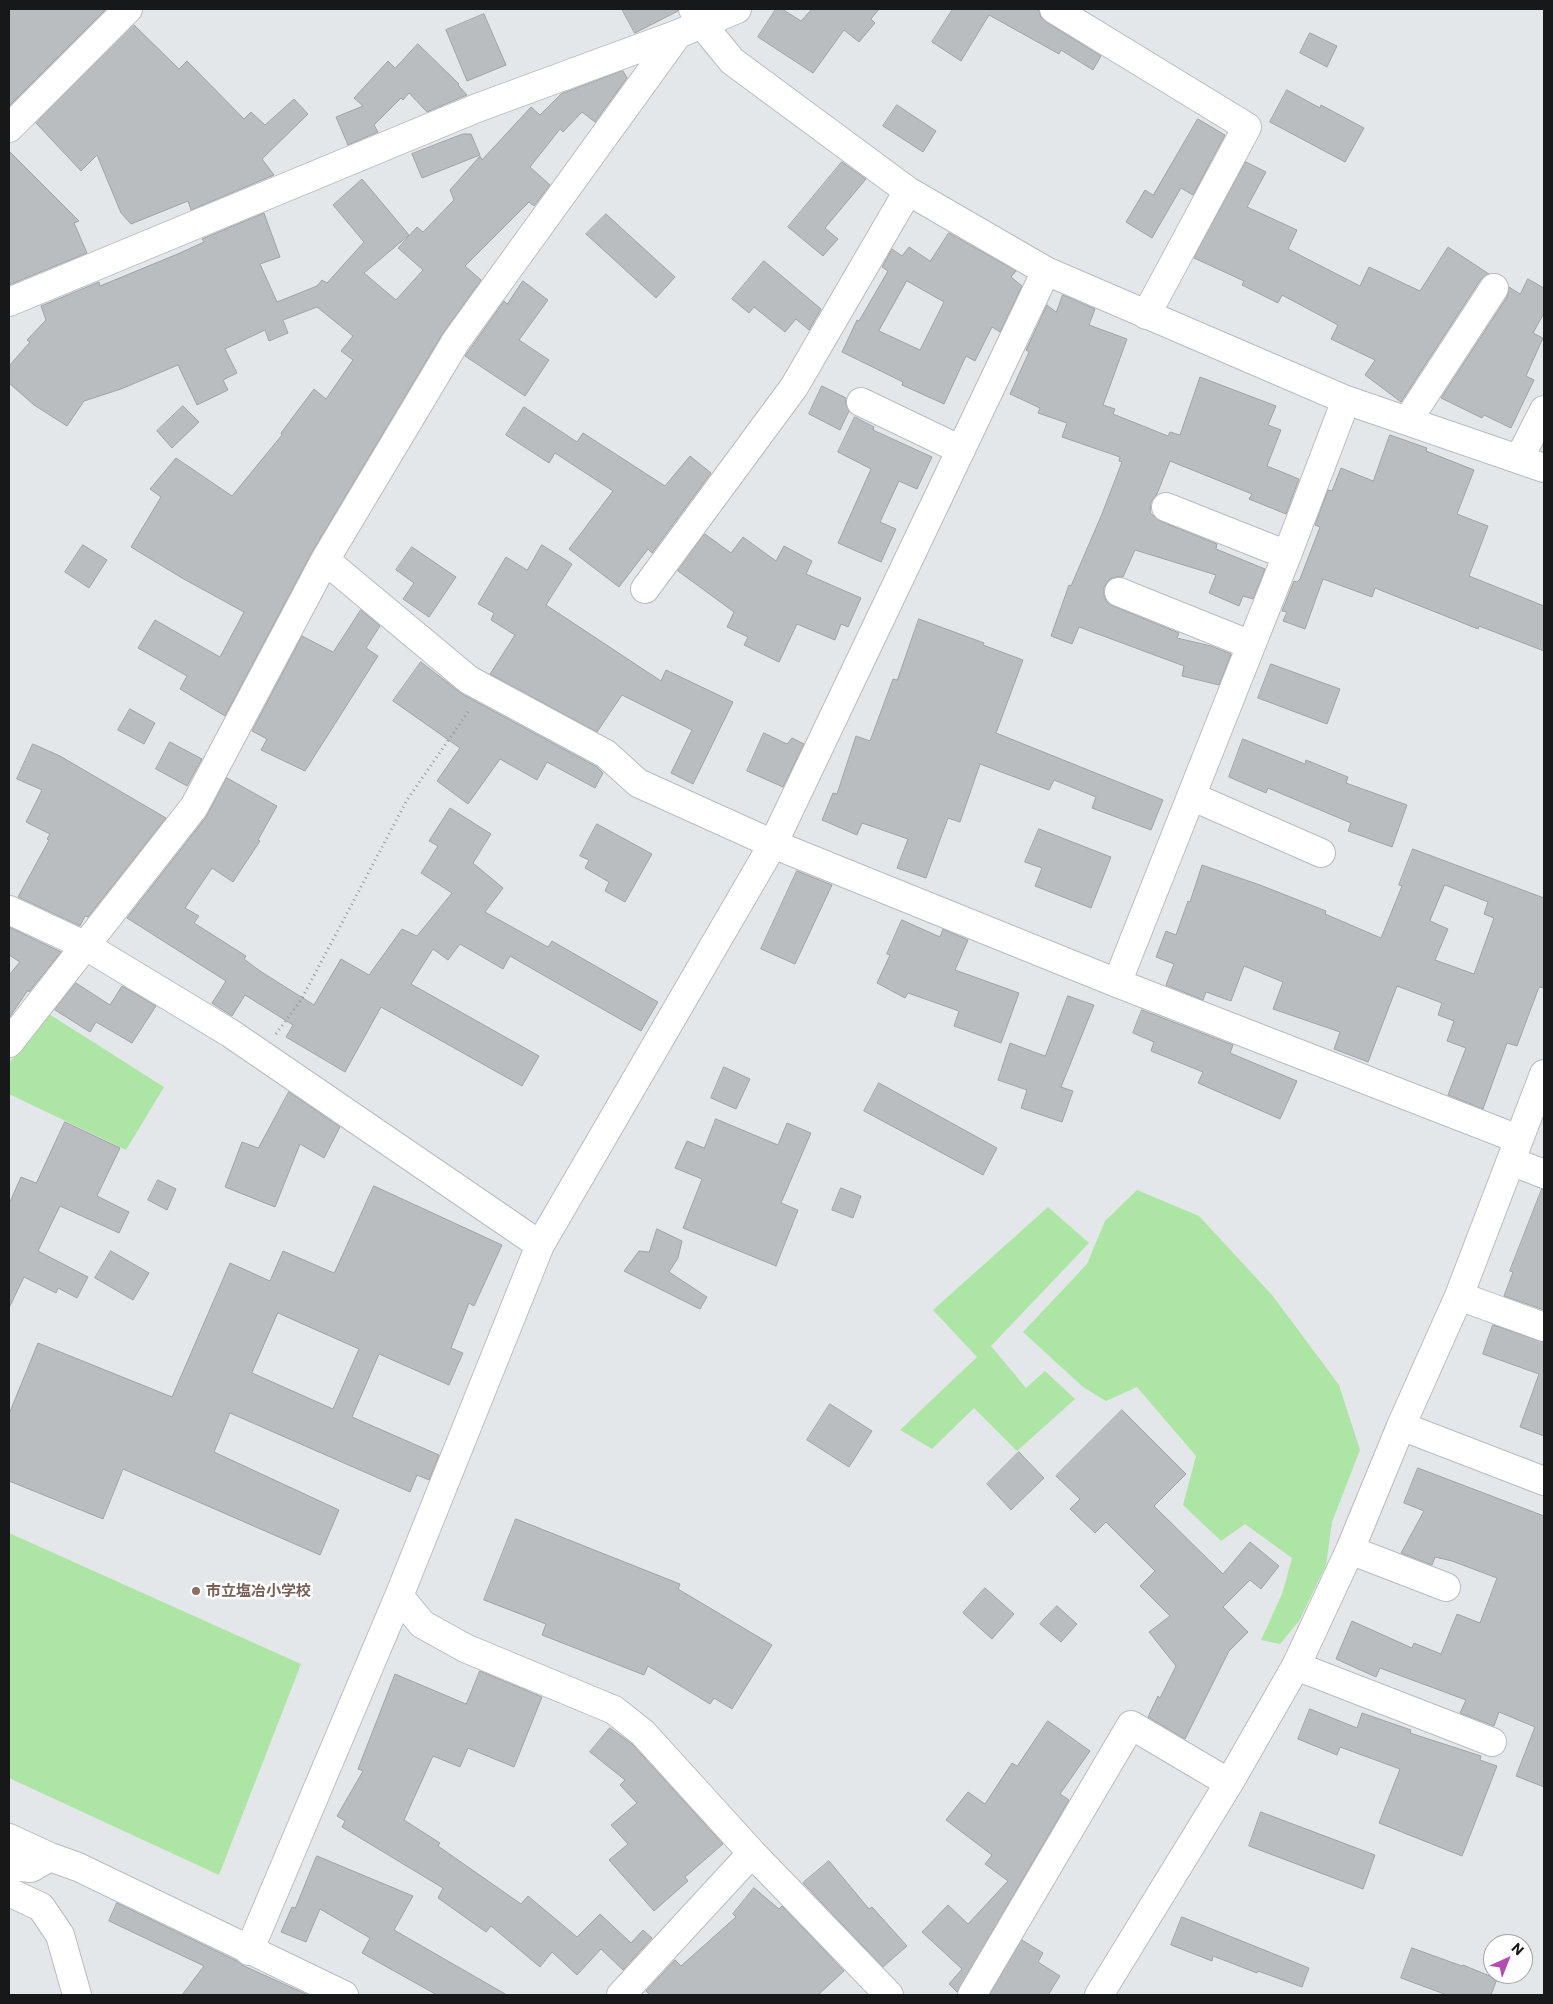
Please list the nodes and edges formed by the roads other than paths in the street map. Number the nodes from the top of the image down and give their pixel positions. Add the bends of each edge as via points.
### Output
1 (128, 9) edge
2 (737, 9) edge
3 (1054, 9) edge
4 (691, 22) edge
5 (9, 128) edge
6 (908, 192) junction
7 (1046, 271) junction
8 (1494, 288) dead end
9 (9, 302) edge
10 (1146, 315) junction
11 (1346, 400) junction
12 (861, 402) dead end
13 (1544, 410) edge
14 (1408, 420) junction
15 (961, 450) junction
16 (1532, 463) edge
17 (1166, 506) dead end
18 (1287, 555) junction
19 (324, 560) junction
20 (645, 589) dead end
21 (1119, 592) dead end
22 (1252, 645) junction
23 (1191, 796) junction
24 (773, 844) junction
25 (1321, 854) dead end
26 (9, 910) edge
27 (86, 946) junction
28 (1118, 983) junction
29 (9, 1044) edge
30 (1544, 1074) edge
31 (1514, 1150) junction
32 (1544, 1174) edge
33 (540, 1245) junction
34 (1459, 1296) junction
35 (1544, 1327) edge
36 (1400, 1426) junction
37 (1544, 1482) edge
38 (1350, 1550) junction
39 (1446, 1586) dead end
40 (399, 1596) junction
41 (1296, 1666) junction
42 (1492, 1742) dead end
43 (1229, 1783) junction
44 (9, 1838) edge
45 (752, 1853) junction
46 (50, 1857) junction
47 (9, 1866) edge
48 (9, 1892) edge
49 (249, 1951) junction
50 (77, 1995) edge
51 (344, 1995) edge
52 (621, 1995) edge
53 (889, 1995) edge
54 (972, 1995) edge
55 (1099, 1995) edge

1 - 5 street
2 - 4 street
3 - 10 street via 1247,127
4 - 6 street via 732,61
4 - 9 street
4 - 19 street via 456,341
6 - 7 street
6 - 20 street via 794,387
7 - 10 street
7 - 15 street
8 - 14 street
10 - 11 street
11 - 14 street
11 - 18 street
12 - 15 street
13 - 16 street
14 - 16 street
15 - 24 street
17 - 18 street
18 - 22 street
19 - 24 street via 469,680 606,754 638,783
19 - 27 street via 194,807
21 - 22 street
22 - 23 street
23 - 25 street
23 - 28 street
24 - 28 street
24 - 33 street
26 - 27 street
27 - 29 street
27 - 33 street via 261,1054
28 - 31 street
30 - 31 street
31 - 32 street
31 - 34 street
33 - 40 street
34 - 35 street
34 - 36 street
36 - 37 street
36 - 38 street
38 - 39 street
38 - 41 street
40 - 45 street via 422,1624 466,1648 614,1710 643,1733
40 - 49 street
41 - 42 street
41 - 43 street
43 - 54 street via 1130,1725
43 - 55 street
44 - 46 street
45 - 52 street
45 - 53 street
46 - 47 street via 31,1868
46 - 49 street via 78,1867
48 - 50 street via 41,1907 60,1935
49 - 51 street

